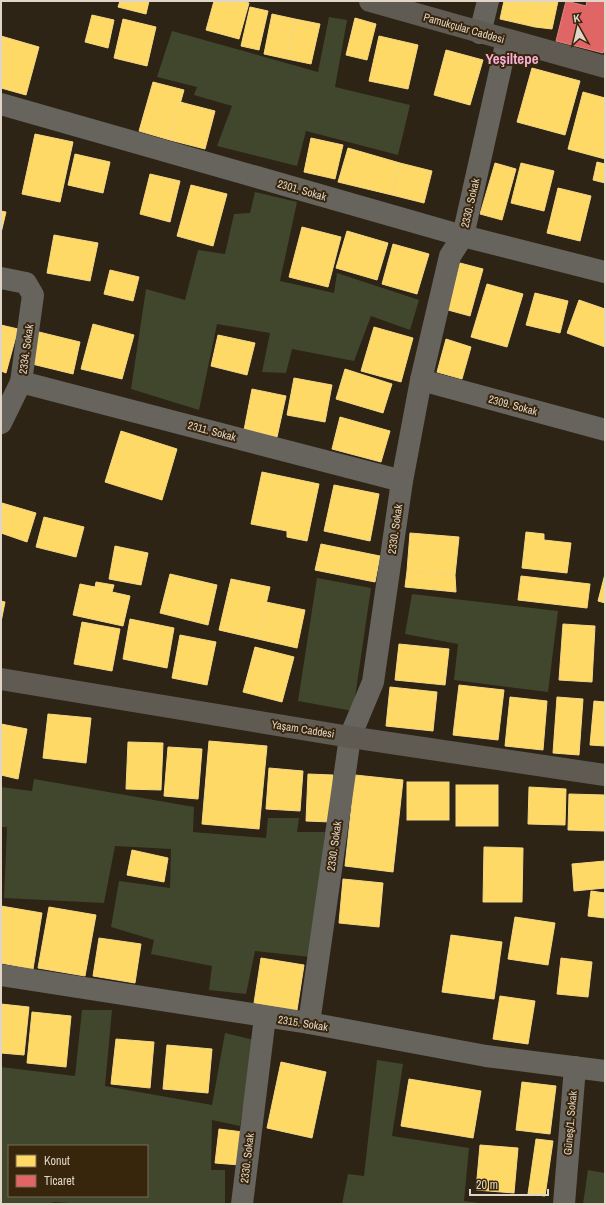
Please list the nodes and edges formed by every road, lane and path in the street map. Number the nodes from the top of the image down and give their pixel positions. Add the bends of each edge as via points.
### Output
1 (370, 1) edge
2 (488, 1) edge
3 (480, 33) junction
4 (507, 40) junction
5 (605, 67) edge
6 (1, 104) edge
7 (462, 236) junction
8 (605, 272) edge
9 (1, 278) edge
10 (421, 380) junction
11 (21, 382) junction
12 (1, 423) edge
13 (605, 430) edge
14 (402, 481) junction
15 (1, 679) edge
16 (350, 737) junction
17 (605, 775) edge
18 (1, 976) edge
19 (265, 1017) junction
20 (309, 1023) junction
21 (575, 1067) junction
22 (605, 1071) edge
23 (242, 1204) edge
24 (564, 1204) edge

1 - 3 street, Pamukçular Caddesi
2 - 3 street
3 - 4 street, Pamukçular Caddesi
4 - 5 street, Pamukçular Caddesi
4 - 7 street, 2330. Sokak
6 - 7 street, 2301. Sokak
7 - 8 street, 2301. Sokak
7 - 10 street, 2330. Sokak via 450,256
9 - 11 street, 2334. Sokak via 26,283 33,295
10 - 13 street, 2309. Sokak
10 - 14 street, 2330. Sokak
11 - 12 street, 2334. Sokak
11 - 14 street, 2311. Sokak
14 - 16 street, 2330. Sokak via 372,682
15 - 16 street, Yaşam Caddesi
16 - 17 street, Yaşam Caddesi
16 - 20 street, 2330. Sokak
18 - 19 street, 2315. Sokak
19 - 20 street, 2315. Sokak
19 - 23 street, 2330. Sokak
20 - 21 street, 2315. Sokak via 486,1056
21 - 22 street, 2315. Sokak
21 - 24 street, Güneş/1. Sokak

